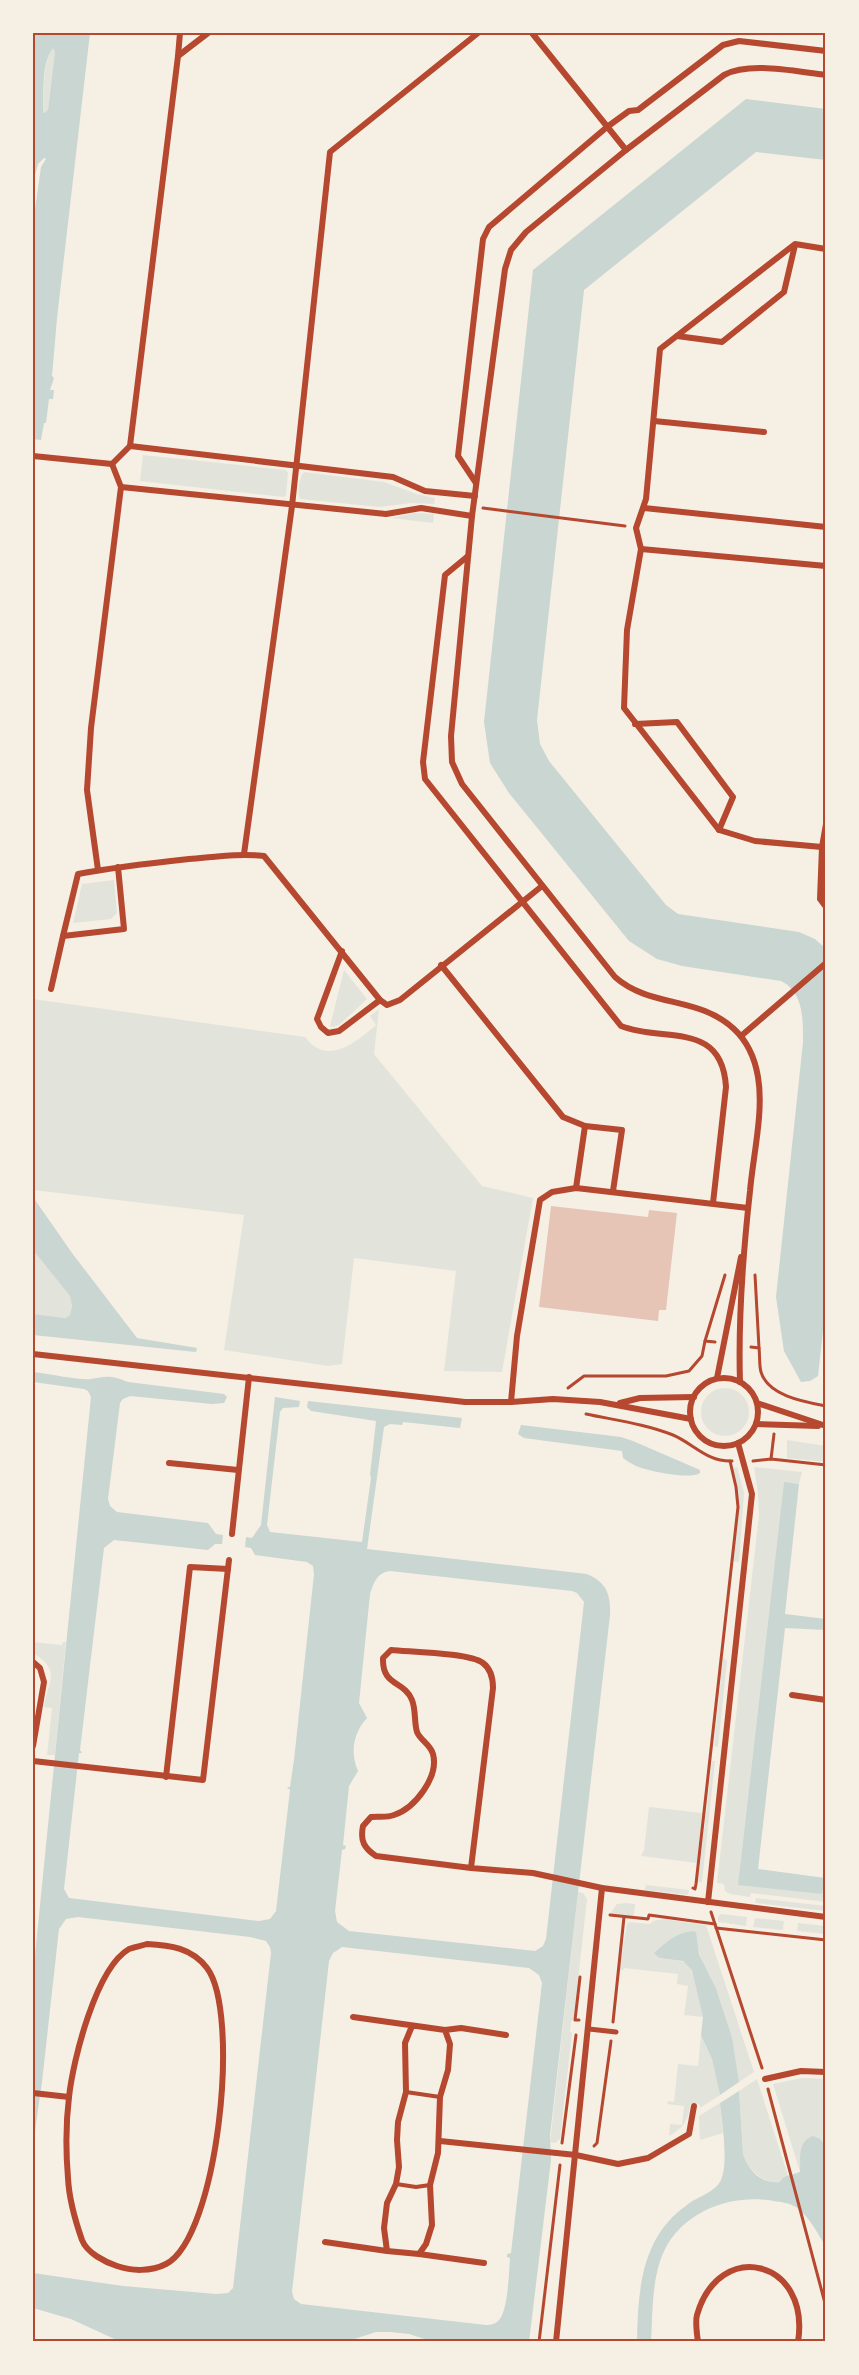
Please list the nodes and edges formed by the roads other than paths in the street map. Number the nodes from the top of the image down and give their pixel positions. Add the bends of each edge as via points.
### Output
1 (180, 33) edge
2 (208, 33) edge
3 (478, 33) edge
4 (531, 33) edge
5 (826, 51) edge
6 (178, 56) junction
7 (826, 75) edge
8 (607, 127) junction
9 (626, 150) junction
10 (795, 244) junction
11 (826, 249) edge
12 (677, 336) junction
13 (654, 421) junction
14 (764, 432) dead end
15 (130, 446) junction
16 (37, 457) edge
17 (112, 464) junction
18 (295, 467) junction
19 (476, 483) junction
20 (121, 487) junction
21 (475, 496) junction
22 (292, 506) junction
23 (644, 508) junction
24 (472, 516) junction
25 (826, 527) edge
26 (641, 549) junction
27 (468, 556) junction
28 (826, 566) edge
29 (635, 724) junction
30 (826, 824) edge
31 (719, 830) junction
32 (822, 847) junction
33 (244, 854) junction
34 (117, 867) junction
35 (98, 870) junction
36 (542, 886) junction
37 (523, 901) junction
38 (826, 907) edge
39 (63, 936) junction
40 (342, 951) junction
41 (826, 963) edge
42 (441, 965) junction
43 (51, 988) dead end
44 (380, 1000) junction
45 (741, 1036) junction
46 (585, 1126) junction
47 (576, 1188) junction
48 (613, 1191) junction
49 (713, 1203) junction
50 (748, 1208) junction
51 (745, 1235) junction
52 (33, 1354) edge
53 (249, 1377) junction
54 (717, 1378) junction
55 (740, 1382) junction
56 (694, 1397) junction
57 (511, 1402) junction
58 (757, 1403) junction
59 (618, 1404) junction
60 (691, 1419) junction
61 (756, 1424) junction
62 (738, 1443) junction
63 (169, 1463) dead end
64 (238, 1470) junction
65 (232, 1534) dead end
66 (229, 1560) dead end
67 (228, 1569) junction
68 (33, 1662) edge
69 (792, 1695) dead end
70 (826, 1700) edge
71 (33, 1746) edge
72 (33, 1761) edge
73 (166, 1777) junction
74 (471, 1868) junction
75 (602, 1888) junction
76 (708, 1902) junction
77 (826, 1917) edge
78 (353, 2017) dead end
79 (412, 2026) junction
80 (589, 2029) junction
81 (445, 2030) junction
82 (616, 2032) dead end
83 (506, 2035) dead end
84 (826, 2072) edge
85 (765, 2079) road end
86 (406, 2092) junction
87 (33, 2093) edge
88 (69, 2097) junction
89 (440, 2097) junction
90 (694, 2106) dead end
91 (440, 2141) junction
92 (576, 2156) junction
93 (396, 2184) junction
94 (430, 2185) junction
95 (325, 2242) dead end
96 (387, 2251) junction
97 (419, 2254) junction
98 (484, 2263) dead end
99 (556, 2342) edge
100 (698, 2342) edge
101 (798, 2342) edge

1 - 6 street
2 - 6 street
3 - 18 street via 330,152
4 - 8 street
5 - 8 street via 728,43 638,110 628,111
6 - 15 street
7 - 9 street via 754,69 729,72
8 - 9 street
8 - 19 street via 485,233 459,456
9 - 19 street via 520,237 508,257
10 - 11 street
10 - 12 street
10 - 12 street via 784,292 722,342
12 - 13 street via 660,349
13 - 14 street
13 - 23 street
15 - 17 street
15 - 18 street
16 - 17 street
17 - 20 street
18 - 21 street via 393,477 425,491
18 - 22 street
19 - 21 street
20 - 22 street
20 - 35 street via 87,790
21 - 24 street
22 - 24 street via 386,514 421,508
22 - 33 street
23 - 25 street
23 - 26 street via 636,528
24 - 27 street
26 - 28 street
26 - 29 street via 627,630 624,697 624,708
27 - 36 street via 451,736 452,762 462,784
27 - 37 street via 445,575 423,771 429,784
29 - 31 street
29 - 31 street via 677,722 733,797
30 - 32 street
31 - 32 street via 755,841
32 - 38 street via 820,899
33 - 34 street
33 - 40 street via 264,856
34 - 35 street
34 - 39 street via 124,929
35 - 39 street via 78,874
36 - 37 street
36 - 45 street via 621,982 641,994 701,1008
37 - 42 street
37 - 49 street via 621,1026 695,1039 717,1057 726,1087
39 - 43 street
40 - 44 street
40 - 44 street via 317,1019 321,1027 328,1033 339,1031
41 - 45 street
42 - 44 street via 393,1004
42 - 46 street via 563,1117
45 - 50 street via 752,1056 759,1086
46 - 47 street
46 - 48 street via 622,1130
47 - 48 street
47 - 57 street via 552,1192 540,1200 517,1336
48 - 49 street
49 - 50 street
50 - 51 street
51 - 54 street
51 - 55 street
52 - 53 street
53 - 57 street via 465,1402
53 - 64 street
54 - 55 street
54 - 56 street via 707,1382
55 - 58 street via 751,1390
56 - 59 street via 640,1398
56 - 60 street
57 - 59 street via 553,1399
58 - 61 street
58 - 61 street via 826,1426
59 - 60 street
60 - 62 street via 704,1439 726,1446
61 - 62 street via 746,1439
62 - 76 street via 752,1494
63 - 64 street
64 - 65 street
66 - 67 street
67 - 73 street via 190,1567
67 - 73 street via 203,1780
68 - 71 street via 40,1668 44,1682
69 - 70 street
72 - 73 street
74 - 74 street via 493,1678 485,1664 468,1657 391,1650 383,1658 384,1671 412,1701 418,1735 430,1747 434,1765 414,1803 393,1816 371,1817 366,1821 362,1842 376,1856
74 - 75 street via 533,1873
75 - 76 street
75 - 80 street
76 - 77 street
78 - 79 street
79 - 81 street
79 - 86 street via 405,2043
80 - 82 street
80 - 92 street
81 - 83 street via 461,2028
81 - 89 street via 450,2044
84 - 85 street via 801,2071
86 - 89 lane
86 - 93 street via 398,2122
87 - 88 street
88 - 88 street via 68,2180 83,2244 102,2260 127,2270 166,2264 183,2247 193,2227 206,2190 222,2114 223,2060 217,1994 208,1969 191,1952 147,1944 129,1949 115,1961 86,2021
89 - 91 street
90 - 92 street via 689,2134 648,2158 618,2164
91 - 92 street
91 - 94 street
92 - 99 street
93 - 94 lane
93 - 96 street via 387,2203
94 - 97 street via 432,2225
95 - 96 street
96 - 97 street
97 - 98 street
100 - 101 street via 697,2316 710,2287 733,2270 754,2266 778,2276 792,2292 800,2322

